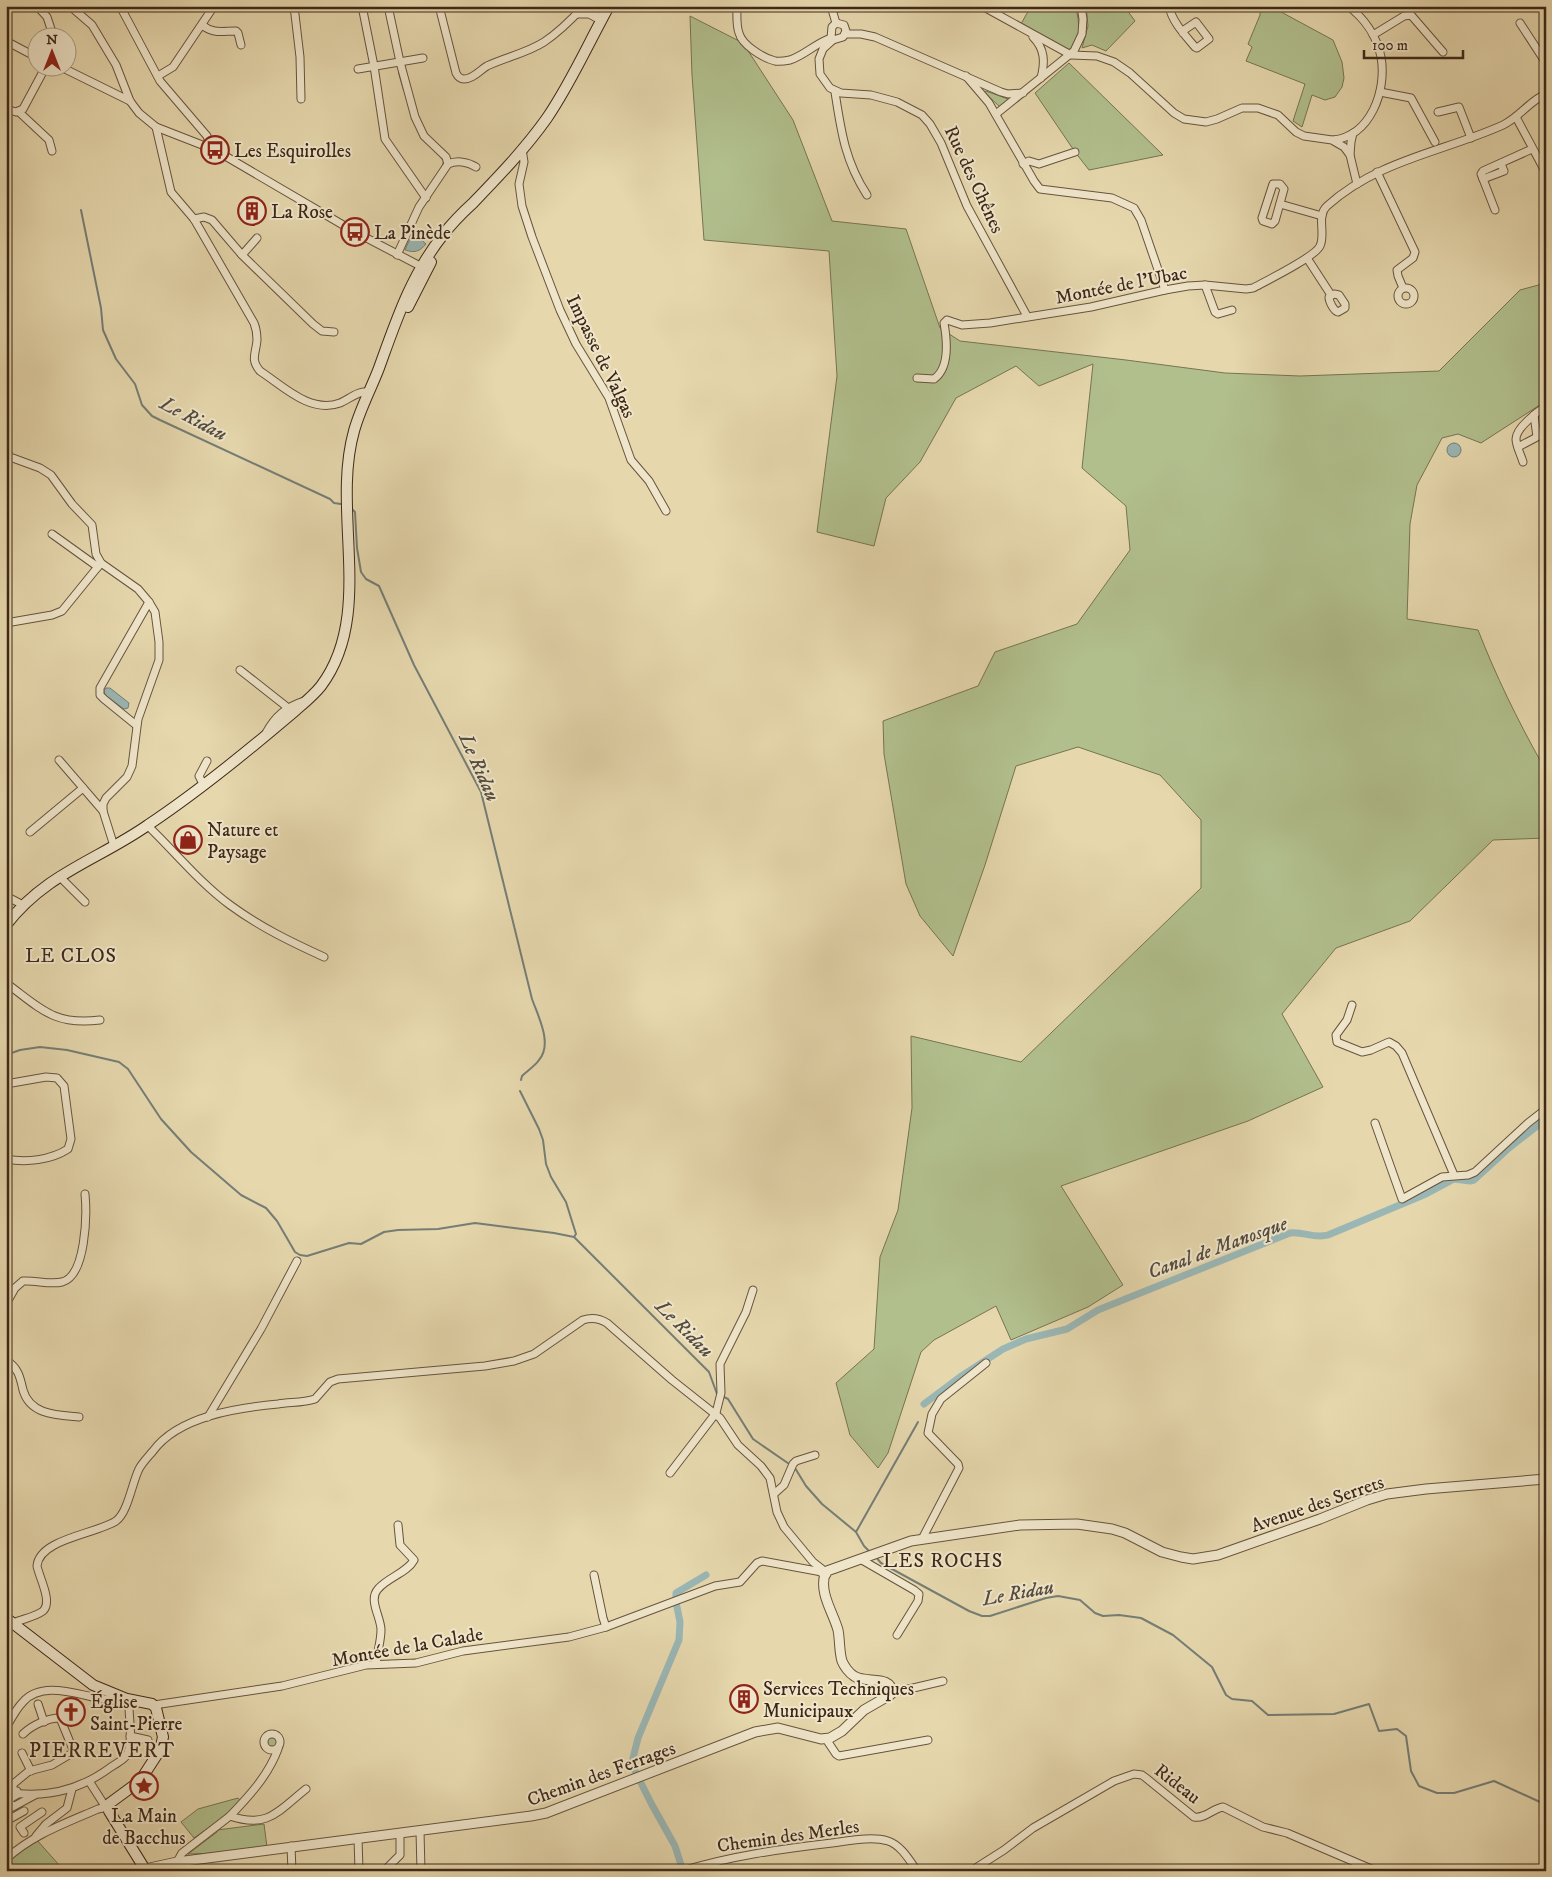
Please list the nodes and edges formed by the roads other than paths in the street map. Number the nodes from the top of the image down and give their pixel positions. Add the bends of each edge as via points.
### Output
1 (37, 6) edge
2 (70, 6) edge
3 (120, 6) edge
4 (214, 6) edge
5 (294, 6) edge
6 (362, 6) edge
7 (388, 6) edge
8 (439, 6) edge
9 (584, 6) edge
10 (598, 6) edge
11 (609, 6) edge
12 (737, 6) edge
13 (846, 6) edge
14 (982, 6) edge
15 (1081, 6) edge
16 (1169, 6) edge
17 (1348, 6) edge
18 (831, 8) edge
19 (577, 14) junction
20 (598, 19) junction
21 (836, 23) junction
22 (1520, 23) dead end
23 (202, 25) junction
24 (51, 28) edge
25 (1182, 30) dead end
26 (846, 34) junction
27 (1373, 34) junction
28 (1031, 35) junction
29 (832, 39) junction
30 (6, 41) edge
31 (241, 45) dead end
32 (1443, 52) dead end
33 (28, 53) edge
34 (1071, 55) junction
35 (423, 58) dead end
36 (400, 62) junction
37 (1546, 63) edge
38 (374, 66) junction
39 (358, 69) dead end
40 (78, 76) edge
41 (158, 76) junction
42 (966, 76) junction
43 (40, 78) edge
44 (1040, 78) junction
45 (984, 85) junction
46 (836, 92) junction
47 (980, 92) junction
48 (1380, 92) junction
49 (1023, 94) junction
50 (1546, 94) edge
51 (301, 99) dead end
52 (130, 101) junction
53 (6, 109) edge
54 (20, 112) junction
55 (1438, 112) dead end
56 (996, 114) junction
57 (1516, 117) junction
58 (156, 127) junction
59 (1353, 133) junction
60 (1472, 138) junction
61 (1332, 140) junction
62 (1435, 142) dead end
63 (211, 148) junction
64 (522, 149) junction
65 (1532, 149) junction
66 (52, 151) dead end
67 (1074, 152) dead end
68 (1350, 155) junction
69 (448, 164) junction
70 (1023, 164) junction
71 (476, 167) dead end
72 (1377, 172) junction
73 (1546, 173) edge
74 (1357, 184) junction
75 (867, 195) dead end
76 (426, 198) junction
77 (473, 203) junction
78 (1280, 204) junction
79 (1495, 210) dead end
80 (1322, 216) junction
81 (194, 220) junction
82 (257, 238) dead end
83 (242, 255) junction
84 (397, 255) junction
85 (1307, 258) junction
86 (427, 265) junction
87 (1205, 285) junction
88 (1403, 288) dead end
89 (1165, 290) junction
90 (1331, 295) dead end
91 (1232, 310) dead end
92 (1027, 316) junction
93 (334, 332) dead end
94 (378, 368) junction
95 (917, 378) dead end
96 (368, 392) junction
97 (1546, 406) edge
98 (1534, 415) junction
99 (1518, 447) junction
100 (6, 449) edge
101 (1523, 462) dead end
102 (666, 511) dead end
103 (52, 534) dead end
104 (100, 565) junction
105 (150, 602) junction
106 (6, 623) edge
107 (240, 670) dead end
108 (307, 700) junction
109 (288, 707) junction
110 (136, 725) junction
111 (265, 736) junction
112 (59, 760) dead end
113 (207, 761) dead end
114 (203, 784) junction
115 (83, 788) junction
116 (103, 811) junction
117 (148, 826) junction
118 (30, 832) dead end
119 (114, 846) junction
120 (59, 876) junction
121 (6, 896) edge
122 (85, 902) dead end
123 (23, 905) junction
124 (6, 925) edge
125 (324, 957) dead end
126 (6, 983) edge
127 (1352, 1004) dead end
128 (100, 1020) dead end
129 (6, 1084) edge
130 (1546, 1109) edge
131 (1374, 1123) dead end
132 (6, 1159) edge
133 (1454, 1175) junction
134 (85, 1194) dead end
135 (297, 1261) dead end
136 (752, 1290) dead end
137 (6, 1304) edge
138 (6, 1360) edge
139 (986, 1363) dead end
140 (716, 1414) junction
141 (208, 1416) junction
142 (79, 1417) dead end
143 (816, 1455) dead end
144 (670, 1473) dead end
145 (1546, 1479) edge
146 (774, 1494) junction
147 (398, 1524) dead end
148 (922, 1539) junction
149 (869, 1557) junction
150 (824, 1571) junction
151 (594, 1575) dead end
152 (10, 1621) edge
153 (606, 1626) junction
154 (897, 1635) dead end
155 (376, 1664) junction
156 (943, 1681) dead end
157 (892, 1693) junction
158 (129, 1702) junction
159 (38, 1704) dead end
160 (154, 1705) junction
161 (44, 1722) junction
162 (6, 1728) edge
163 (23, 1734) dead end
164 (130, 1736) junction
165 (148, 1740) dead end
166 (826, 1740) junction
167 (928, 1740) dead end
168 (278, 1749) dead end
169 (22, 1753) dead end
170 (31, 1771) junction
171 (89, 1781) junction
172 (8, 1787) edge
173 (72, 1789) junction
174 (306, 1789) dead end
175 (17, 1793) junction
176 (36, 1795) junction
177 (18, 1804) junction
178 (106, 1807) junction
179 (6, 1809) edge
180 (24, 1812) junction
181 (42, 1812) dead end
182 (230, 1816) junction
183 (29, 1820) junction
184 (6, 1821) edge
185 (420, 1831) junction
186 (400, 1833) junction
187 (36, 1837) junction
188 (26, 1838) junction
189 (358, 1838) junction
190 (291, 1846) junction
191 (7, 1858) edge
192 (177, 1862) junction
193 (390, 1867) edge
194 (145, 1870) edge
195 (685, 1870) edge
196 (292, 1871) edge
197 (359, 1871) edge
198 (384, 1871) edge
199 (421, 1871) edge
200 (917, 1871) edge
201 (971, 1871) edge
202 (1376, 1871) edge

1 - 24 street via 47,17
2 - 52 street via 89,21 105,44
3 - 41 street
4 - 23 street
5 - 51 street
6 - 38 street
7 - 36 street
8 - 19 street via 456,73 463,79 531,50
9 - 19 street
10 - 20 street
11 - 20 main road
12 - 29 street via 740,35 749,46 772,60 792,59 821,41
13 - 18 street
14 - 28 street
15 - 34 street via 1082,34
16 - 25 street via 1171,15
17 - 27 street
18 - 21 street
19 - 20 street via 588,14
20 - 64 main road via 567,87
21 - 26 street via 844,25
21 - 29 street via 832,27
22 - 37 street
23 - 31 street via 219,32 236,31
23 - 41 street via 173,66
26 - 29 street
26 - 42 street via 875,37
27 - 32 street via 1411,15
27 - 48 street via 1381,62
28 - 34 street
28 - 44 street via 1043,52
29 - 46 street via 821,52 818,65 823,80
30 - 33 street
34 - 44 street
34 - 61 street via 1097,56 1114,62 1174,113 1187,120 1206,122 1242,108 1258,108 1278,115 1304,136
35 - 36 street
36 - 38 street
36 - 69 street via 417,123 428,140 446,157
38 - 39 street
38 - 76 street via 386,142
40 - 52 street
41 - 63 street via 206,136
42 - 45 street
42 - 47 street
43 - 54 street
44 - 49 street
45 - 47 street
45 - 49 street via 1006,94
46 - 75 street via 844,144 854,174
46 - 92 street, Rue des Chênes via 871,95 897,102 928,121 967,206
47 - 56 street
48 - 59 street via 1370,116
48 - 62 street via 1410,97
49 - 56 street
50 - 57 street via 1533,100
52 - 58 street
53 - 54 street
54 - 66 street via 49,140
55 - 60 street via 1458,107
56 - 70 street
57 - 60 street
57 - 65 street
58 - 63 street
58 - 81 street via 170,189
59 - 61 street
59 - 68 street
60 - 72 street
61 - 68 street
63 - 84 street
64 - 77 main road
64 - 102 street, Impasse de Valgas via 524,162 519,184 522,206 560,310 608,398 631,460 649,481
65 - 73 street
65 - 79 street via 1501,164 1503,171 1483,179
67 - 70 street via 1039,164 1029,161
68 - 74 street
69 - 71 street via 468,163
69 - 76 street
70 - 89 street via 1043,190 1111,198 1134,208
72 - 74 street
72 - 88 street via 1414,250 1414,257 1397,270
74 - 80 street via 1327,206
76 - 84 street
77 - 86 main road
77 - 86 main road via 442,235
78 - 78 street via 1283,187 1273,184 1263,221 1274,223
78 - 80 street
80 - 85 street, Montée de l'Ubac via 1321,244
81 - 83 street via 204,217 212,220
81 - 96 street via 254,323 257,339 254,365 260,371 305,401 321,406
82 - 83 street
83 - 93 street via 318,329
84 - 86 street
85 - 87 street, Montée de l'Ubac via 1250,289
85 - 90 street
86 - 94 main road
86 - 94 main road via 410,287
87 - 89 street, Montée de l'Ubac
87 - 91 street via 1215,312
89 - 92 street, Montée de l'Ubac via 1092,307
92 - 95 street, Montée de l'Ubac via 965,325 945,320 946,350 941,372 934,379
94 - 96 main road
96 - 108 main road via 348,459 349,601 346,619 331,669
97 - 98 street
98 - 99 street via 1518,431
98 - 99 street via 1537,437
99 - 101 street
100 - 104 street via 10,458 40,468 50,475 92,525
103 - 104 street
104 - 105 street via 132,584
104 - 106 street via 62,610 52,615
105 - 110 street via 156,619 159,660
105 - 110 street via 100,688 104,699
107 - 109 street
108 - 109 street
108 - 111 main road
109 - 111 street via 270,724
110 - 116 street via 135,753 130,771 105,800
111 - 114 main road
112 - 115 street
113 - 114 street via 199,776
114 - 117 main road
115 - 116 street
115 - 118 street
116 - 119 street
117 - 119 main road
117 - 125 street via 229,905 270,932
119 - 120 main road
120 - 122 street
120 - 123 main road
121 - 123 street
123 - 124 main road
126 - 128 street via 56,1018
127 - 133 street via 1347,1020 1336,1035 1337,1042 1362,1052 1389,1042 1398,1048
129 - 132 street via 46,1076 60,1081 65,1091 71,1140 68,1149 59,1154 33,1161
130 - 133 street via 1475,1172 1465,1178
131 - 133 street via 1402,1199 1442,1177
134 - 137 street via 84,1234 73,1275 59,1282 23,1281
135 - 141 street via 261,1329
136 - 140 street via 746,1312 720,1364 721,1397
138 - 142 street via 18,1372 27,1398 36,1408 50,1414
139 - 148 street via 941,1399 932,1414 928,1432 959,1468
140 - 141 street via 597,1318 583,1320 534,1354 505,1363 338,1379 330,1382 315,1399 242,1408
140 - 144 street
140 - 146 street via 738,1445 766,1471
141 - 152 street via 170,1436 155,1448 139,1470 118,1520 44,1551 37,1566 47,1600 46,1608
143 - 146 street via 796,1461 784,1485
145 - 148 street, Avenue des Serrets via 1388,1494 1212,1556 1193,1559 1162,1552 1112,1529 1077,1524 1020,1525
146 - 150 street via 784,1527
147 - 155 street via 400,1545 414,1560 376,1593 376,1611 381,1627
148 - 149 street, Avenue des Serrets
149 - 150 street, Avenue des Serrets
149 - 154 street via 919,1594
150 - 153 street, Montée de la Calade via 762,1561 740,1582 715,1586
150 - 157 street via 822,1585 837,1626 842,1662 860,1679 889,1684
151 - 153 street
152 - 158 main road via 85,1680
153 - 155 street, Montée de la Calade via 569,1637 463,1651 416,1663
155 - 160 street, Montée de la Calade via 282,1686
156 - 157 street
157 - 166 street
158 - 160 main road
158 - 162 street via 44,1690 22,1702
158 - 164 street
159 - 161 street
160 - 178 main road via 163,1737 160,1750 142,1779
161 - 163 street
161 - 170 street via 60,1718 73,1752 56,1763
164 - 165 street
164 - 171 street via 125,1757
166 - 167 street via 839,1756
166 - 185 street, Chemin des Ferrages via 778,1728 766,1729 546,1813
168 - 182 street via 266,1773
169 - 170 street
170 - 172 street
171 - 173 street
171 - 178 street
172 - 175 street via 12,1786
173 - 176 street
173 - 187 street via 68,1808 46,1824
174 - 182 street via 262,1820 246,1821
175 - 176 street
175 - 179 street via 8,1800 11,1804
176 - 177 street
177 - 179 street
177 - 180 street
178 - 187 street
178 - 194 main road
180 - 183 street
180 - 184 street
181 - 183 street
182 - 192 street via 182,1853
183 - 188 street via 20,1827
185 - 186 street, Chemin des Ferrages
185 - 199 street
186 - 189 street, Chemin des Ferrages
186 - 193 street via 400,1855
187 - 188 street
188 - 191 street
189 - 190 street, Chemin des Ferrages
189 - 197 street
190 - 192 street, Chemin des Ferrages
190 - 196 street
192 - 194 street, Chemin des Ferrages
193 - 198 street
195 - 200 street, Chemin des Merles via 762,1852 877,1839 896,1845
201 - 202 street, Rideau via 1033,1828 1120,1779 1138,1774 1194,1818 1222,1807 1263,1827 1287,1833

